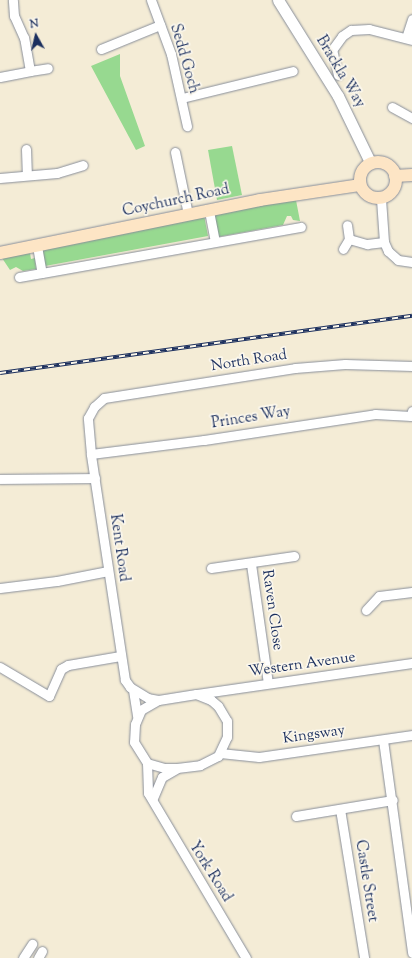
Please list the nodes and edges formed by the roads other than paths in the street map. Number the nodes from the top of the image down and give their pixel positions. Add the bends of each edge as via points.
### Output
1 (13, 0) edge
2 (278, 0) edge
3 (154, 1) edge
4 (412, 19) edge
5 (160, 25) junction
6 (409, 39) edge
7 (101, 49) dead end
8 (48, 68) dead end
9 (30, 71) junction
10 (293, 71) dead end
11 (338, 75) dead end
12 (0, 77) edge
13 (182, 98) junction
14 (392, 107) dead end
15 (412, 118) edge
16 (187, 126) dead end
17 (26, 149) dead end
18 (175, 152) dead end
19 (370, 162) junction
20 (83, 165) dead end
21 (28, 175) junction
22 (412, 175) edge
23 (396, 176) junction
24 (0, 178) edge
25 (360, 185) junction
26 (381, 199) junction
27 (209, 211) junction
28 (188, 214) junction
29 (295, 225) dead end
30 (347, 225) dead end
31 (349, 239) junction
32 (215, 241) junction
33 (384, 242) junction
34 (37, 246) junction
35 (344, 249) dead end
36 (0, 253) edge
37 (412, 262) edge
38 (42, 273) junction
39 (19, 277) dead end
40 (412, 366) edge
41 (94, 407) joint
42 (412, 411) edge
43 (91, 454) junction
44 (95, 478) junction
45 (0, 479) edge
46 (294, 556) dead end
47 (251, 564) junction
48 (211, 568) dead end
49 (108, 570) junction
50 (0, 588) edge
51 (412, 592) edge
52 (366, 610) dead end
53 (120, 656) junction
54 (412, 663) edge
55 (0, 667) edge
56 (268, 684) junction
57 (133, 690) junction
58 (196, 694) junction
59 (158, 700) junction
60 (137, 716) junction
61 (412, 735) edge
62 (382, 740) junction
63 (220, 753) junction
64 (147, 763) junction
65 (177, 768) junction
66 (153, 798) junction
67 (393, 800) junction
68 (340, 809) junction
69 (296, 816) dead end
70 (32, 944) dead end
71 (412, 952) edge
72 (23, 958) edge
73 (246, 958) edge
74 (364, 958) edge

1 - 9 street via 14,16 24,38
2 - 19 street, Brackla Way via 338,96
3 - 5 street, Sedd Goch
4 - 6 street
5 - 7 street
5 - 13 street, Sedd Goch
6 - 11 street via 369,29 351,30 342,36 332,50
8 - 9 street
9 - 12 street
10 - 13 street
13 - 16 street, Sedd Goch
14 - 15 street
17 - 21 street
18 - 28 street
19 - 23 main road via 386,164
19 - 25 main road via 360,173
20 - 21 street via 57,173
21 - 24 street
22 - 23 main road
23 - 26 main road via 393,191
25 - 26 main road via 368,195
25 - 27 main road, Coychurch Road via 310,191
26 - 33 street
27 - 28 main road, Coychurch Road
27 - 32 street
28 - 34 main road, Coychurch Road
29 - 32 street
30 - 31 street
31 - 33 street via 367,244
31 - 35 street
32 - 38 street
33 - 37 street via 392,256 398,260
34 - 36 main road, Coychurch Road
34 - 38 street
38 - 39 street
40 - 41 street, North Road via 346,364 294,368 104,398
41 - 43 street, Kent Road via 88,418
42 - 43 street, Princes Way via 411,416 375,414
43 - 44 street, Kent Road
44 - 45 street
44 - 49 street, Kent Road
46 - 47 street, Raven Close
47 - 48 street, Raven Close
47 - 56 street, Raven Close
49 - 50 street via 57,581
49 - 53 street, Kent Road
51 - 52 street via 379,596
53 - 55 street via 68,665 62,669 49,696
53 - 57 street, Kent Road via 125,680
54 - 56 street, Western Avenue
56 - 58 street, Western Avenue
57 - 59 street
57 - 60 street, Kent Road
58 - 59 street
58 - 63 street via 218,706 227,721 227,737
59 - 60 street via 147,705
60 - 64 street via 134,742
61 - 62 street, Kingsway
62 - 63 street, Kingsway via 259,757
62 - 67 street
63 - 65 street via 207,762
64 - 65 street
64 - 66 street, York Road via 148,793
65 - 66 street via 162,777
66 - 73 street, York Road via 181,852
67 - 68 street
67 - 71 street
68 - 69 street
68 - 74 street, Castle Street
70 - 72 street

